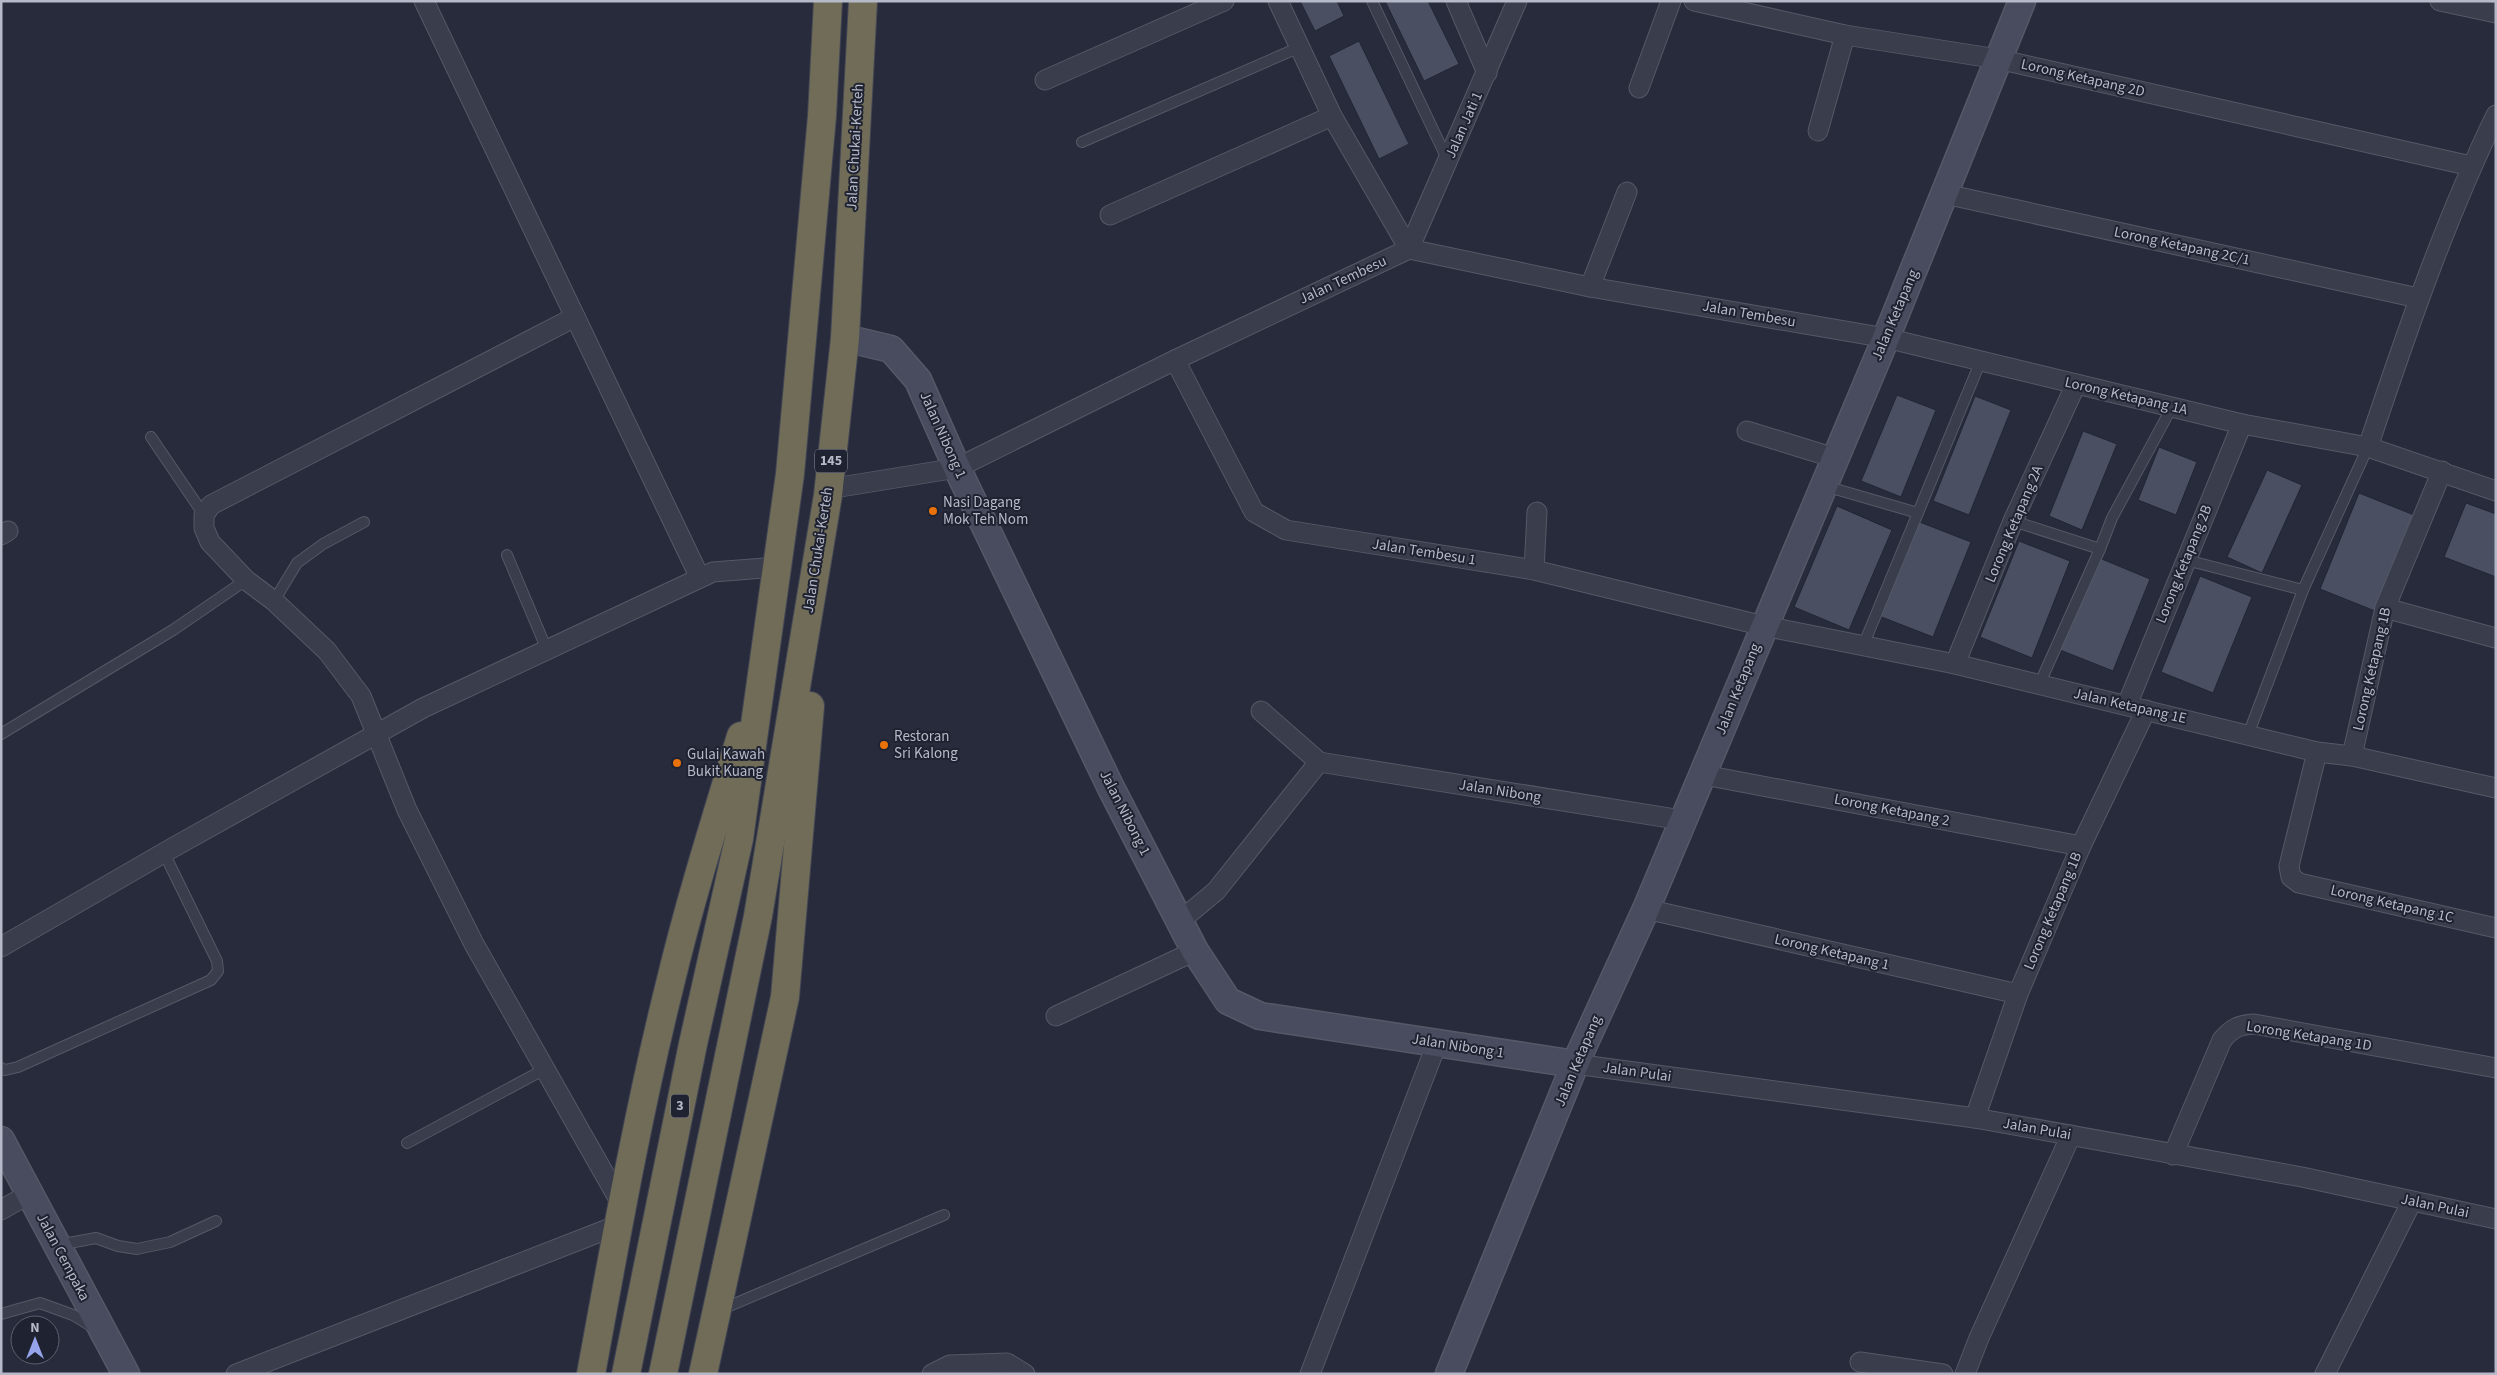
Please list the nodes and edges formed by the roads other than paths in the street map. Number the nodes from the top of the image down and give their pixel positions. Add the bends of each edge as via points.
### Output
1 (424, 1) edge
2 (828, 1) edge
3 (863, 1) edge
4 (1224, 1) edge
5 (1278, 1) edge
6 (1372, 1) edge
7 (1456, 1) edge
8 (1517, 1) edge
9 (1671, 1) edge
10 (1694, 1) edge
11 (2022, 1) edge
12 (2440, 1) edge
13 (2496, 13) edge
14 (1845, 35) junction
15 (1300, 47) junction
16 (1998, 59) junction
17 (1487, 73) junction
18 (1045, 80) dead end
19 (1639, 88) dead end
20 (2496, 115) edge
21 (1332, 116) junction
22 (1818, 131) dead end
23 (1082, 142) dead end
24 (1448, 160) junction
25 (2471, 166) junction
26 (1626, 192) dead end
27 (1945, 194) junction
28 (1110, 215) dead end
29 (1409, 249) junction
30 (1590, 286) junction
31 (2418, 298) junction
32 (575, 317) junction
33 (845, 338) junction
34 (1886, 338) junction
35 (1175, 360) junction
36 (1977, 370) dead end
37 (2076, 384) junction
38 (2172, 407) junction
39 (2242, 424) junction
40 (1748, 431) dead end
41 (151, 437) dead end
42 (2368, 447) junction
43 (1835, 458) junction
44 (957, 468) junction
45 (2442, 471) junction
46 (1824, 485) junction
47 (2496, 491) edge
48 (828, 492) junction
49 (1538, 512) dead end
50 (1918, 513) junction
51 (204, 515) junction
52 (2013, 521) junction
53 (364, 522) dead end
54 (2100, 549) junction
55 (507, 555) dead end
56 (2186, 560) junction
57 (778, 567) junction
58 (1534, 570) junction
59 (700, 578) junction
60 (246, 580) junction
61 (2303, 590) junction
62 (274, 601) junction
63 (2385, 608) junction
64 (1764, 626) junction
65 (2496, 638) edge
66 (1863, 646) junction
67 (767, 647) junction
68 (547, 650) junction
69 (1954, 664) junction
70 (2039, 685) junction
71 (2127, 705) junction
72 (2146, 710) junction
73 (1261, 711) dead end
74 (1, 734) edge
75 (376, 735) junction
76 (2248, 735) junction
77 (2317, 752) junction
78 (2352, 756) junction
79 (1319, 762) junction
80 (1704, 775) junction
81 (2496, 788) edge
82 (1682, 820) junction
83 (739, 839) joint
84 (2081, 846) junction
85 (164, 853) junction
86 (1646, 910) junction
87 (1180, 921) junction
88 (2496, 928) edge
89 (1, 947) edge
90 (1195, 951) junction
91 (2018, 994) junction
92 (1056, 1016) dead end
93 (1437, 1043) junction
94 (1575, 1064) junction
95 (1, 1068) edge
96 (2496, 1068) edge
97 (545, 1069) junction
98 (1975, 1118) junction
99 (2071, 1135) junction
100 (1, 1140) edge
101 (407, 1142) dead end
102 (2173, 1155) junction
103 (29, 1194) junction
104 (2412, 1201) junction
105 (1, 1210) edge
106 (620, 1215) junction
107 (944, 1215) dead end
108 (2496, 1219) edge
109 (216, 1221) dead end
110 (57, 1246) junction
111 (714, 1313) junction
112 (1, 1314) edge
113 (105, 1335) junction
114 (1860, 1362) dead end
115 (126, 1374) edge
116 (236, 1374) edge
117 (591, 1374) edge
118 (626, 1374) edge
119 (663, 1374) edge
120 (703, 1374) edge
121 (932, 1374) edge
122 (1026, 1374) edge
123 (1310, 1374) edge
124 (1449, 1374) edge
125 (1943, 1374) edge
126 (1965, 1374) edge
127 (2325, 1374) edge

1 - 32 street
2 - 57 highway, 145 via 821,126 790,474
3 - 33 highway, Jalan Chukai-Kerteh / 145
4 - 18 street
5 - 15 street
6 - 24 lane
7 - 17 street
8 - 17 street, Jalan Jati 1
9 - 19 street
10 - 14 street, Lorong Ketapang 2D
11 - 16 street, Jalan Ketapang
12 - 13 street
14 - 16 street, Lorong Ketapang 2D
14 - 22 street
15 - 21 street
15 - 23 lane
16 - 25 street, Lorong Ketapang 2D
16 - 27 street, Jalan Ketapang
17 - 24 street, Jalan Jati 1
20 - 25 street
21 - 28 street
21 - 29 street
24 - 29 street, Jalan Jati 1
25 - 31 street
26 - 30 street
27 - 31 street, Lorong Ketapang 2C/1
27 - 34 street, Jalan Ketapang
29 - 30 street, Jalan Tembesu
29 - 35 street, Jalan Tembesu
30 - 34 street, Jalan Tembesu
31 - 42 street
32 - 51 street via 211,506
32 - 59 street
33 - 44 street, Jalan Nibong 1 via 891,349 918,380
33 - 48 highway, Jalan Chukai-Kerteh / 145
34 - 37 street, Lorong Ketapang 1A
34 - 43 street, Jalan Ketapang
35 - 44 street, Jalan Tembesu
35 - 58 street, Jalan Tembesu 1 via 1254,512 1286,530
36 - 50 lane
37 - 38 street, Lorong Ketapang 1A
37 - 52 street, Lorong Ketapang 2A
38 - 39 street, Lorong Ketapang 1A
38 - 54 lane via 2112,518
39 - 42 street, Lorong Ketapang 1A
39 - 56 street, Lorong Ketapang 2B
40 - 43 street
41 - 51 lane
42 - 45 street, Lorong Ketapang 1A
42 - 61 lane
43 - 46 street, Jalan Ketapang
44 - 48 street, Jalan Tembesu
44 - 87 street, Jalan Nibong 1 via 1111,788
45 - 47 street, Lorong Ketapang 1A
45 - 63 street, Lorong Ketapang 1B
46 - 50 lane
46 - 64 street, Jalan Ketapang
48 - 111 highway via 785,997
48 - 119 highway, Jalan Chukai-Kerteh / 145 via 758,916
49 - 58 street
50 - 66 lane
51 - 60 street via 204,528 210,542
52 - 54 lane
52 - 69 street, Lorong Ketapang 2A
53 - 62 lane via 323,544 297,563
54 - 70 lane
55 - 68 lane
56 - 61 lane
56 - 71 street, Lorong Ketapang 2B
57 - 59 street via 713,572
57 - 67 highway, 145
58 - 64 street, Jalan Tembesu 1
59 - 68 street
60 - 62 street
60 - 74 lane via 173,630
61 - 76 lane
62 - 75 street via 326,651 350,681 361,696
63 - 65 street
63 - 78 street, Lorong Ketapang 1B
64 - 66 street, Jalan Ketapang 1E
64 - 80 street, Jalan Ketapang
66 - 69 street, Jalan Ketapang 1E
67 - 83 highway, 145
67 - 106 highway via 703,860 670,984
68 - 75 street via 422,708
69 - 70 street, Jalan Ketapang 1E
70 - 71 street, Jalan Ketapang 1E
71 - 72 street, Jalan Ketapang 1E
72 - 76 street, Jalan Ketapang 1E
72 - 84 street, Lorong Ketapang 1B
73 - 79 street
75 - 85 street
75 - 97 street via 407,810 474,944
76 - 77 street, Jalan Ketapang 1E
77 - 78 street, Jalan Ketapang 1E
77 - 88 street, Lorong Ketapang 1C via 2289,866 2291,876 2300,883
78 - 81 street, Jalan Ketapang 1E
79 - 82 street, Jalan Nibong
79 - 87 street via 1216,891
80 - 82 street, Jalan Ketapang
80 - 84 street, Lorong Ketapang 2
82 - 86 street, Jalan Ketapang
83 - 118 highway, 3 via 692,1044
84 - 91 street, Lorong Ketapang 1B
85 - 89 street
85 - 95 lane via 217,961 218,971 211,980 18,1068
86 - 91 street, Lorong Ketapang 1
86 - 94 street, Jalan Ketapang
87 - 90 street, Jalan Nibong 1
90 - 92 street
90 - 93 street, Jalan Nibong 1 via 1228,1000 1260,1016
91 - 98 street, Lorong Ketapang 1B
93 - 94 street, Jalan Nibong 1
93 - 123 street
94 - 98 street, Jalan Pulai
94 - 124 street, Jalan Ketapang
96 - 102 street, Lorong Ketapang 1D via 2254,1024 2241,1025 2230,1030 2222,1040
97 - 101 lane
97 - 106 street
98 - 99 street, Jalan Pulai
99 - 102 street, Jalan Pulai
99 - 126 street
100 - 103 street, Jalan Cempaka
102 - 104 street, Jalan Pulai via 2302,1177
103 - 105 street
103 - 110 street, Jalan Cempaka
104 - 108 street, Jalan Pulai
104 - 127 street
106 - 116 street
106 - 117 highway
107 - 111 lane
109 - 110 lane via 170,1242 136,1249 96,1238
110 - 113 street, Jalan Cempaka
111 - 120 highway
112 - 113 lane via 40,1303 73,1315
113 - 115 street, Jalan Cempaka
114 - 125 street
121 - 122 street via 950,1365 1007,1363

